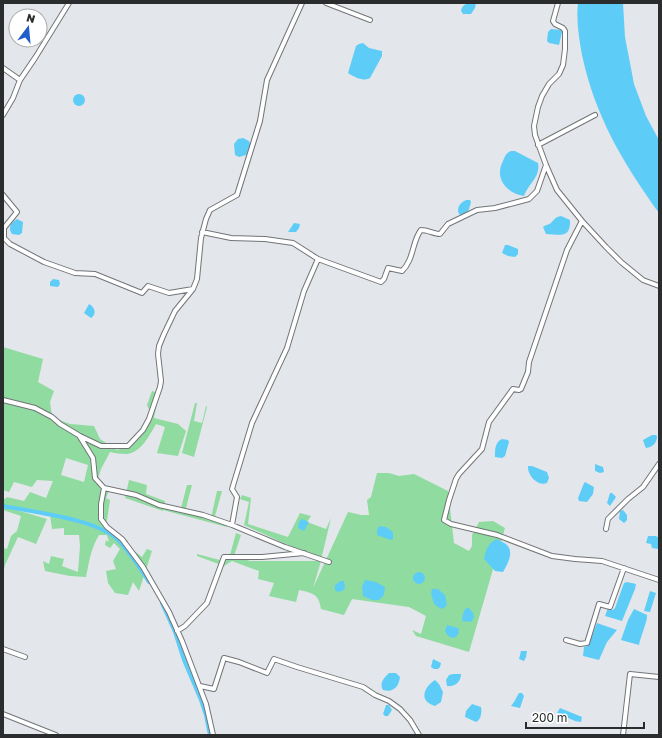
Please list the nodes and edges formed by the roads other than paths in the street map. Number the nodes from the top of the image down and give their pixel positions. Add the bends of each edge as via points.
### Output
1 (69, 3) edge
2 (302, 3) edge
3 (326, 3) edge
4 (558, 3) edge
5 (370, 20) dead end
6 (3, 68) edge
7 (20, 80) junction
8 (3, 115) edge
9 (595, 115) dead end
10 (538, 145) junction
11 (546, 165) junction
12 (3, 195) edge
13 (582, 222) junction
14 (202, 232) junction
15 (318, 259) junction
16 (659, 286) edge
17 (193, 289) junction
18 (3, 400) edge
19 (80, 436) junction
20 (659, 464) edge
21 (104, 488) junction
22 (232, 525) junction
23 (606, 529) dead end
24 (304, 553) junction
25 (329, 562) dead end
26 (624, 568) junction
27 (659, 580) edge
28 (177, 630) junction
29 (566, 640) dead end
30 (3, 649) edge
31 (25, 657) dead end
32 (659, 677) edge
33 (200, 686) junction
34 (3, 714) edge
35 (56, 735) edge
36 (213, 735) edge
37 (419, 735) edge
38 (623, 735) edge

1 - 7 street
2 - 14 street via 267,80 260,121 237,195 210,210
3 - 5 street
4 - 10 street via 553,22 565,31 565,49 559,74 546,89 538,107 534,126
6 - 7 street
7 - 8 street
9 - 10 street
10 - 11 street
11 - 13 street via 557,190
11 - 15 street via 537,191 529,199 477,210 448,224 440,234 422,230 406,267 402,270 388,268 381,282
12 - 17 street via 17,212 4,228 4,238 10,244 44,262 76,273 95,274 142,293 148,286 169,293
13 - 16 street via 643,280
13 - 26 street via 567,250 521,388 513,389 489,422 482,449 456,479 444,520 502,536 552,556 602,561
14 - 15 street via 231,238 293,243
14 - 17 street
15 - 22 street via 304,291 287,348 252,423 232,489 237,497
17 - 19 street via 173,315 159,346 161,384 143,430 128,446 101,446
18 - 19 street via 35,408 52,416
19 - 21 street via 93,458 95,478
20 - 23 street via 643,487 608,519
21 - 22 street via 136,495
21 - 28 street via 100,504 101,519 107,528 122,539 143,567
22 - 24 street
24 - 25 street
24 - 28 street via 224,557 207,603 185,626
26 - 27 street
26 - 29 street via 610,607 599,604 587,643
28 - 33 street
30 - 31 street
32 - 38 street via 630,674
33 - 36 street
33 - 37 street via 214,688 224,658 267,673 274,659 364,687 400,709
34 - 35 street

